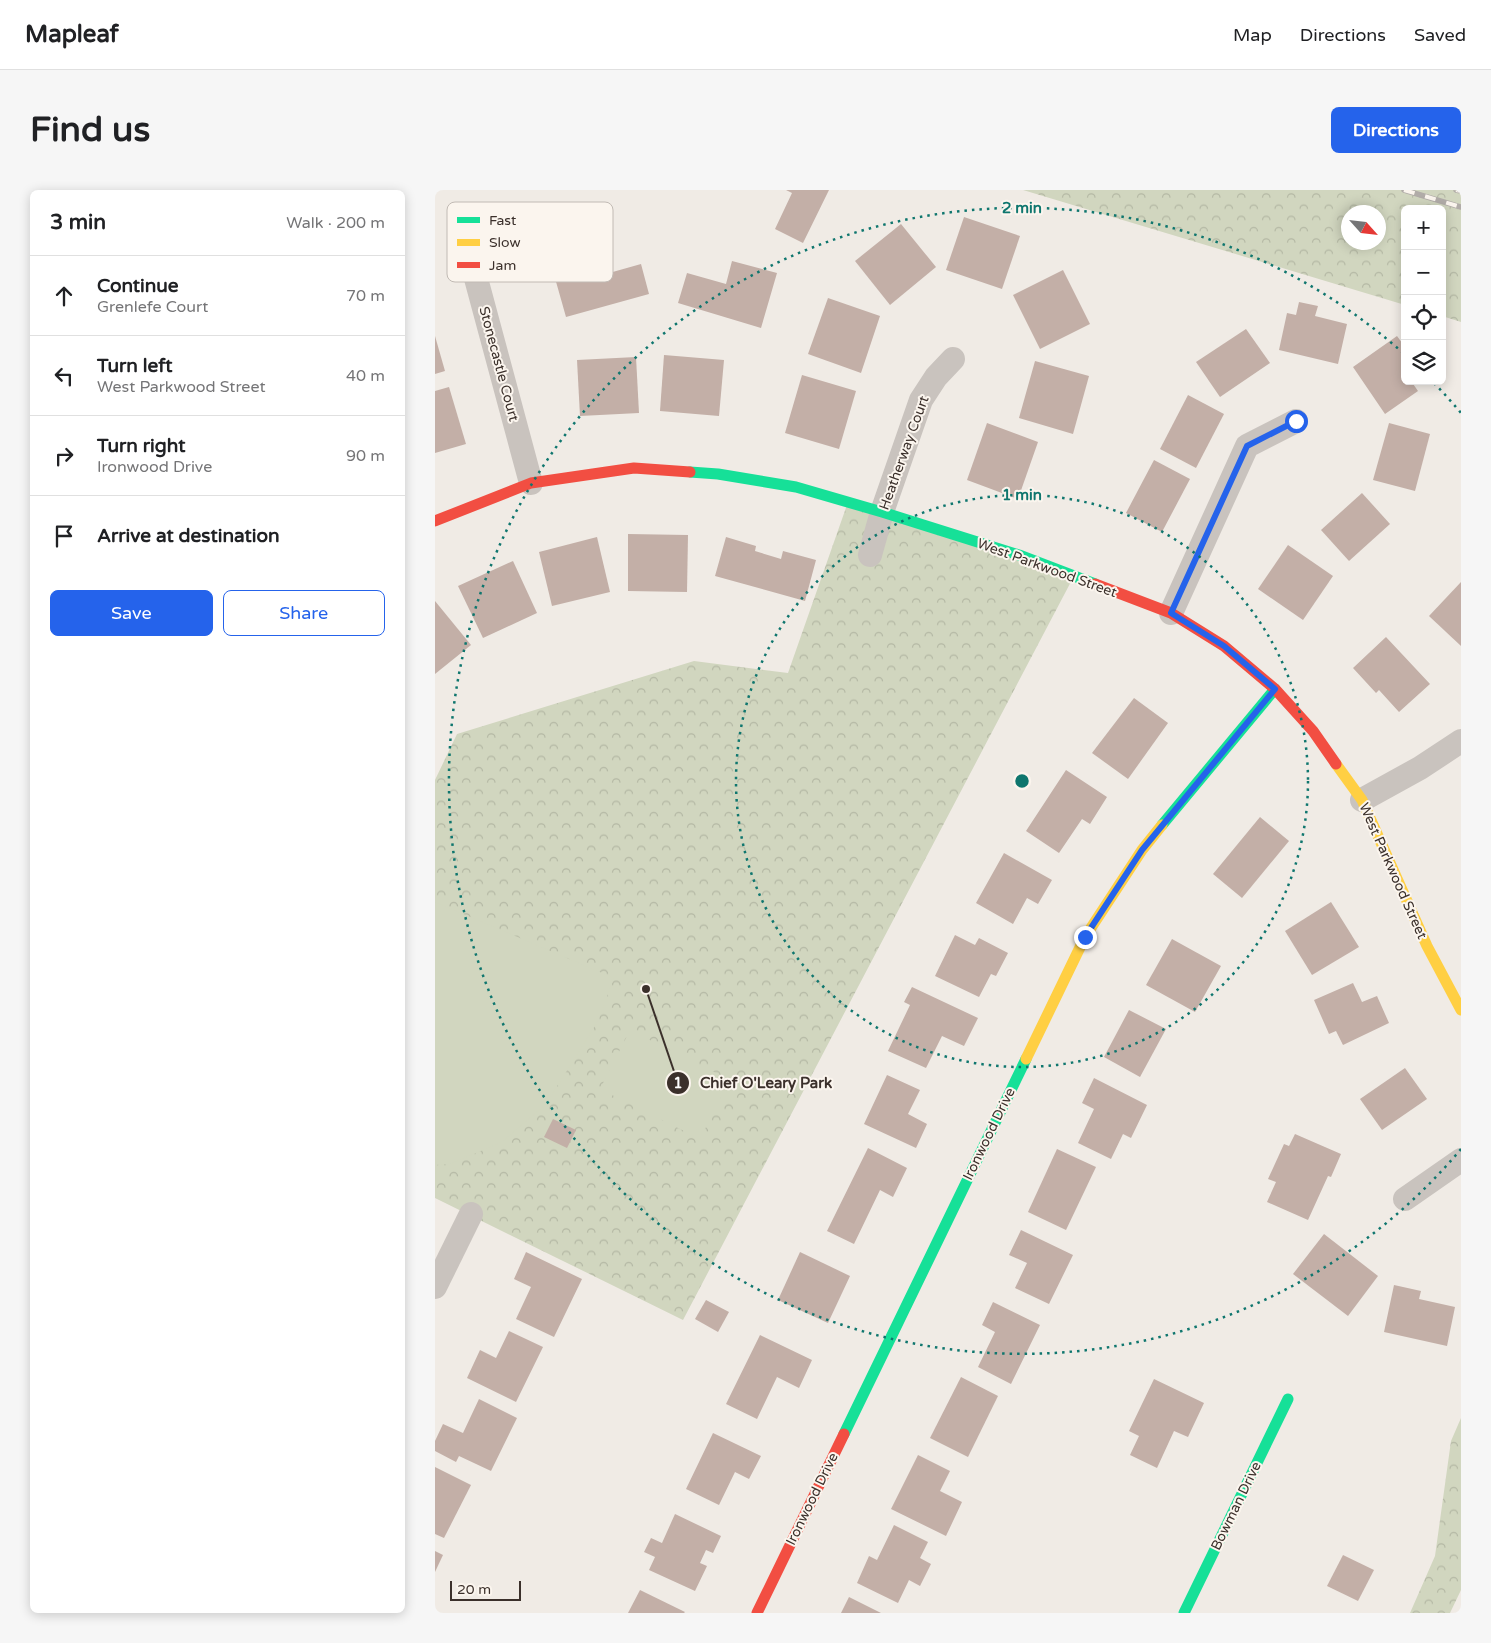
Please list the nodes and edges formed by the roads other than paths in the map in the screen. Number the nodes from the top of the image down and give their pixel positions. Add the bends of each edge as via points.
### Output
1 (477, 282) edge
2 (953, 359) dead end
3 (1296, 421) dead end
4 (531, 483) junction
5 (882, 512) junction
6 (435, 520) edge
7 (871, 555) dead end
8 (1171, 613) junction
9 (1275, 689) junction
10 (1461, 741) edge
11 (1362, 800) junction
12 (1461, 1010) edge
13 (1461, 1160) edge
14 (1405, 1199) dead end
15 (471, 1214) dead end
16 (435, 1287) edge
17 (1288, 1399) dead end
18 (757, 1613) edge
19 (1184, 1613) edge

1 - 4 street, Stonecastle Court
2 - 5 street, Heatherway Court via 921,400
3 - 8 street via 1247,446
4 - 5 street, West Parkwood Street via 634,468 717,474 796,487
4 - 6 street, West Parkwood Street
5 - 7 street, Heatherway Court
5 - 8 street, West Parkwood Street via 1019,555
8 - 9 street, West Parkwood Street via 1224,646
9 - 11 street, West Parkwood Street via 1313,731
9 - 18 street, Ironwood Drive via 1142,850 1085,937
10 - 11 street
11 - 12 street, West Parkwood Street via 1427,946
13 - 14 street
15 - 16 street
17 - 19 street, Bowman Drive

